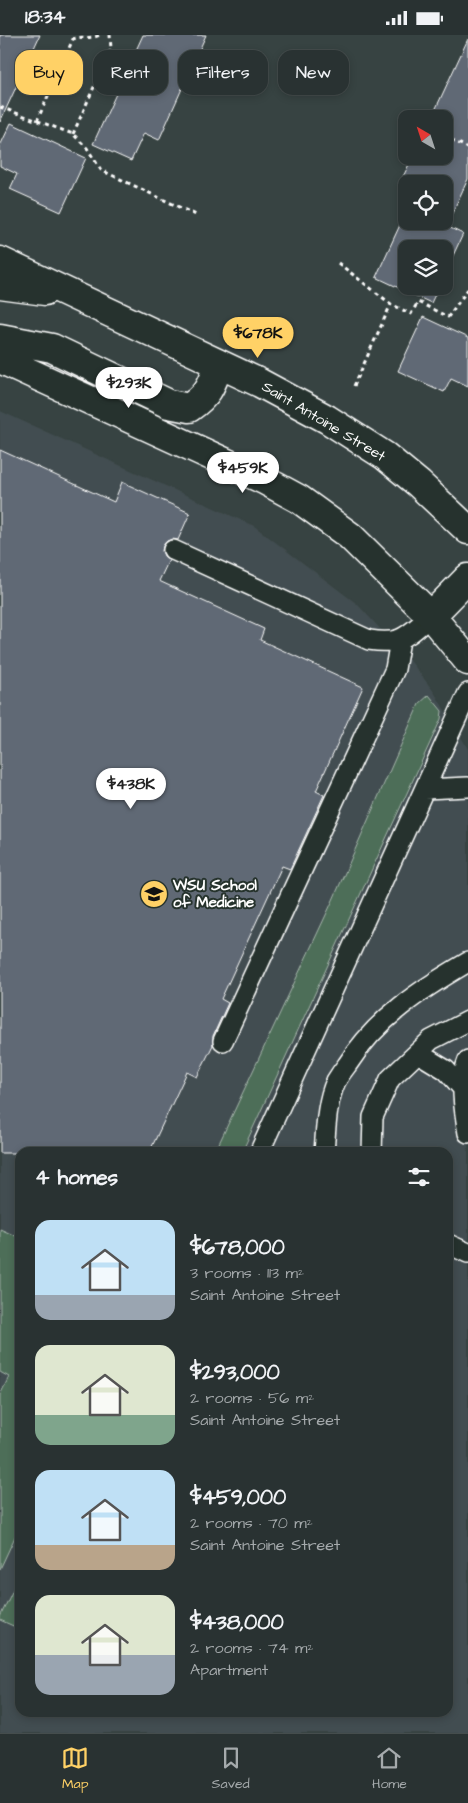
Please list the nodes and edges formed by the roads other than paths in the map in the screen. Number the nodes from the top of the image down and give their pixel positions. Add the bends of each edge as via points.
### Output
1 (0, 261) edge
2 (0, 285) edge
3 (71, 294) junction
4 (0, 338) edge
5 (0, 359) edge
6 (219, 365) junction
7 (468, 530) edge
8 (173, 550) dead end
9 (468, 578) edge
10 (431, 616) junction
11 (400, 640) junction
12 (468, 661) edge
13 (468, 693) edge
14 (468, 787) edge
15 (425, 789) junction
16 (468, 962) edge
17 (468, 1021) edge
18 (223, 1041) dead end
19 (418, 1053) junction
20 (468, 1059) edge
21 (464, 1090) junction
22 (468, 1133) edge
23 (262, 1147) edge
24 (325, 1147) edge
25 (372, 1147) edge
26 (453, 1246) edge
27 (468, 1253) edge

1 - 3 street, Saint Antoine Street
2 - 3 street
3 - 6 street, Saint Antoine Street
4 - 6 street via 52,348 169,404 189,408 209,391
5 - 10 street via 299,499 350,536
6 - 7 street, Saint Antoine Street via 327,419 385,455
8 - 11 lane via 368,639
9 - 10 street
10 - 11 lane
10 - 12 street
11 - 18 lane via 395,669
13 - 15 lane
14 - 15 lane
15 - 23 lane
16 - 24 lane via 393,1011 360,1044 336,1081 328,1107
17 - 19 lane via 431,1040
19 - 21 lane via 446,1070
19 - 25 lane via 390,1079 373,1117
20 - 21 lane via 463,1070
21 - 22 lane
26 - 27 lane

